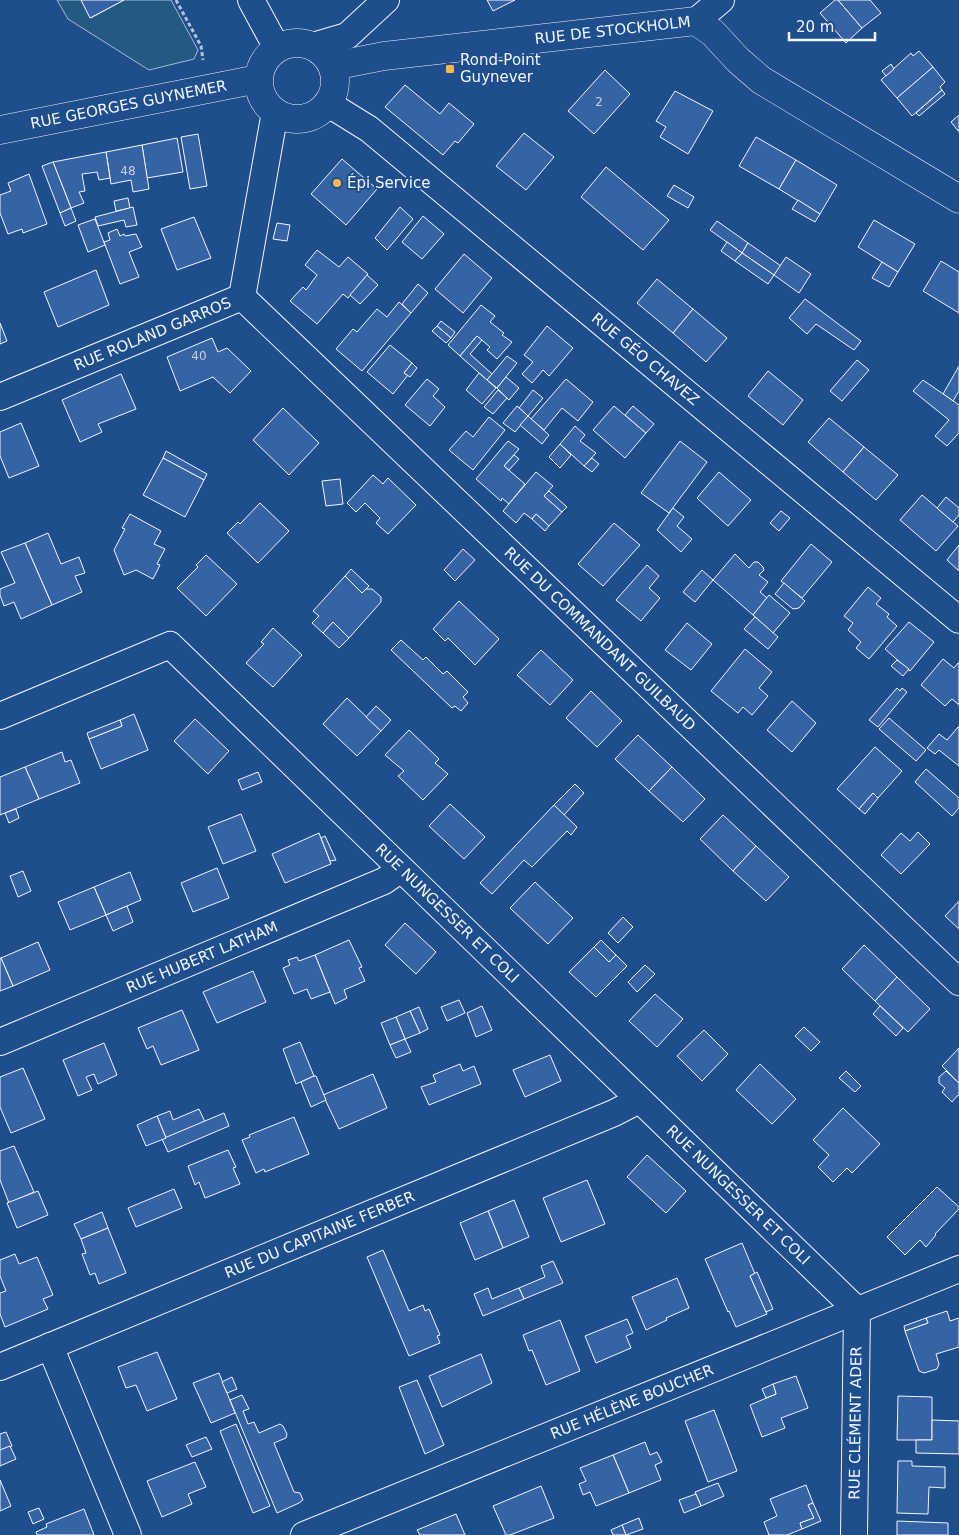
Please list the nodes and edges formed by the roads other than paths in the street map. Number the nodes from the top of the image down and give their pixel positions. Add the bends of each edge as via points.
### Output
1 (251, 0) edge
2 (386, 0) edge
3 (721, 0) edge
4 (696, 21) junction
5 (313, 46) junction
6 (277, 48) junction
7 (333, 66) junction
8 (258, 80) junction
9 (327, 103) junction
10 (275, 112) junction
11 (0, 130) edge
12 (959, 199) edge
13 (242, 296) junction
14 (0, 397) edge
15 (959, 620) edge
16 (0, 716) edge
17 (401, 869) junction
18 (959, 982) edge
19 (0, 1042) edge
20 (639, 1100) junction
21 (959, 1268) edge
22 (856, 1310) junction
23 (50, 1346) junction
24 (0, 1367) edge
25 (128, 1535) edge
26 (304, 1535) edge
27 (854, 1535) edge

1 - 6 street
2 - 5 street via 347,36
3 - 4 street
4 - 7 street, RUE DE STOCKHOLM via 384,56
4 - 12 street, RUE DE STOCKHOLM via 713,33 760,80
5 - 6 street via 295,42
5 - 7 street
6 - 8 street via 264,62
7 - 9 street via 335,86
8 - 10 street via 262,98
8 - 11 street, RUE GEORGES GUYNEMER
9 - 10 street via 321,111 303,118 284,117
9 - 15 street, RUE GÉO CHAVEZ via 368,129
10 - 13 street, RUE ROLAND GARROS
13 - 14 street, RUE ROLAND GARROS
13 - 18 street, RUE DU COMMANDANT GUILBAUD
16 - 17 street, RUE NUNGESSER ET COLI via 170,645
17 - 19 street, RUE HUBERT LATHAM via 384,881
17 - 20 street, RUE NUNGESSER ET COLI
20 - 22 street, RUE NUNGESSER ET COLI
20 - 23 street, RUE DU CAPITAINE FERBER via 614,1114
21 - 22 street, RUE HÉLÈNE BOUCHER
22 - 26 street, RUE HÉLÈNE BOUCHER
22 - 27 street, RUE CLÉMENT ADER
23 - 24 street, RUE DU CAPITAINE FERBER
23 - 25 street

